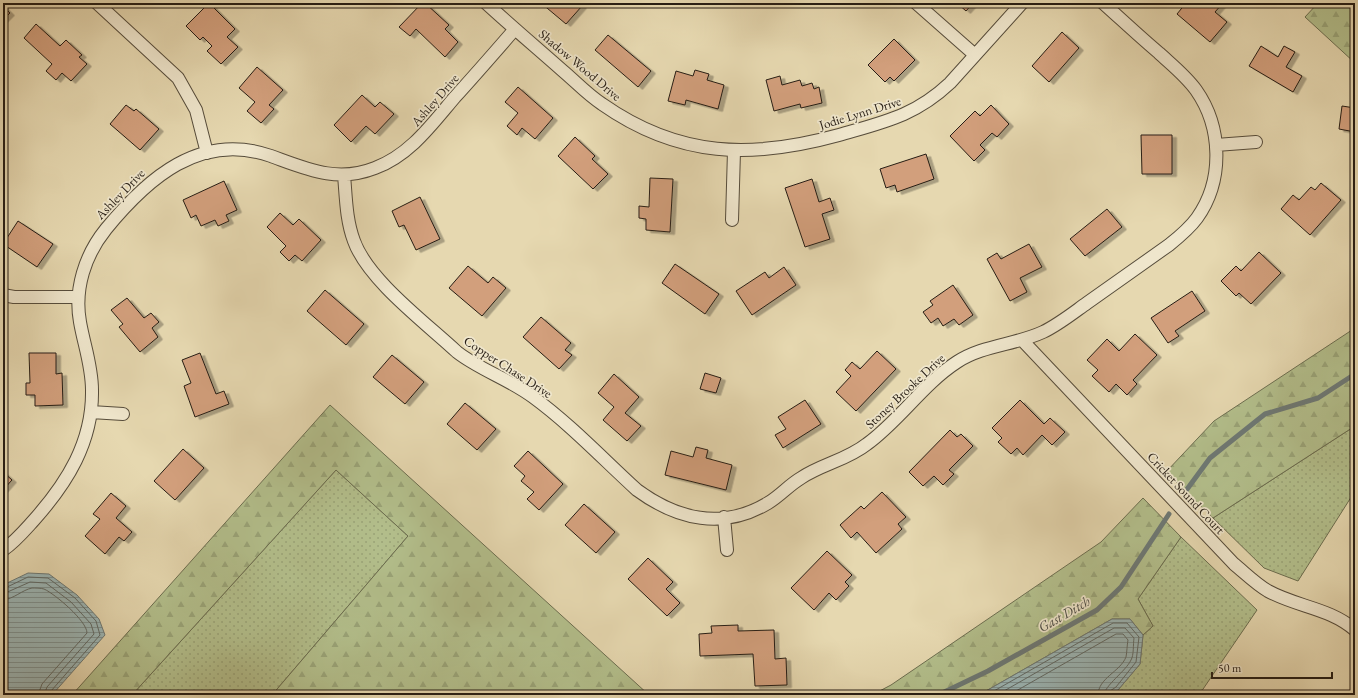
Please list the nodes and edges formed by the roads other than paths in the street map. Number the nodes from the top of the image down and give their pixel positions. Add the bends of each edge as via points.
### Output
1 (97, 3) edge
2 (486, 3) edge
3 (916, 3) edge
4 (1022, 3) edge
5 (1103, 3) edge
6 (515, 29) junction
7 (975, 55) junction
8 (1256, 142) dead end
9 (1216, 145) junction
10 (734, 151) junction
11 (207, 153) junction
12 (344, 174) junction
13 (732, 220) dead end
14 (3, 295) edge
15 (78, 297) junction
16 (1022, 340) junction
17 (91, 412) junction
18 (122, 414) dead end
19 (724, 518) junction
20 (3, 550) edge
21 (727, 550) dead end
22 (1355, 630) edge

1 - 11 street via 178,78 196,110
2 - 6 street, Shadow Wood Drive
3 - 7 street
4 - 7 street, Jodie Lynn Drive
5 - 9 street, Stoney Brooke Drive via 1182,74 1195,89 1213,125
6 - 10 street, Shadow Wood Drive via 601,104 626,120 653,133 681,142
6 - 12 street, Ashley Drive via 422,136 403,153 373,169
7 - 10 street, Jodie Lynn Drive via 937,95 913,111 892,120 783,148
8 - 9 street
9 - 16 street, Stoney Brooke Drive via 1214,181 1197,218 1184,233 1053,326
10 - 13 street
11 - 12 street, Ashley Drive via 226,150 247,151 268,155 310,171
11 - 15 street, Ashley Drive via 184,160 148,183 106,229 94,245 85,264
12 - 19 street, Copper Chase Drive via 348,222 363,260 379,281 451,347 470,362 510,382 532,397 653,502 671,511 691,516
14 - 15 street
15 - 17 street, Ashley Drive via 80,323 90,364
16 - 19 street, Stoney Brooke Drive via 990,348 959,361 930,383 868,444 852,455 814,470 763,506
16 - 22 street, Cricket Sound Court via 1234,564 1269,591 1328,613
17 - 18 street
17 - 20 street, Ashley Drive via 80,455 68,477 49,504
19 - 21 street

